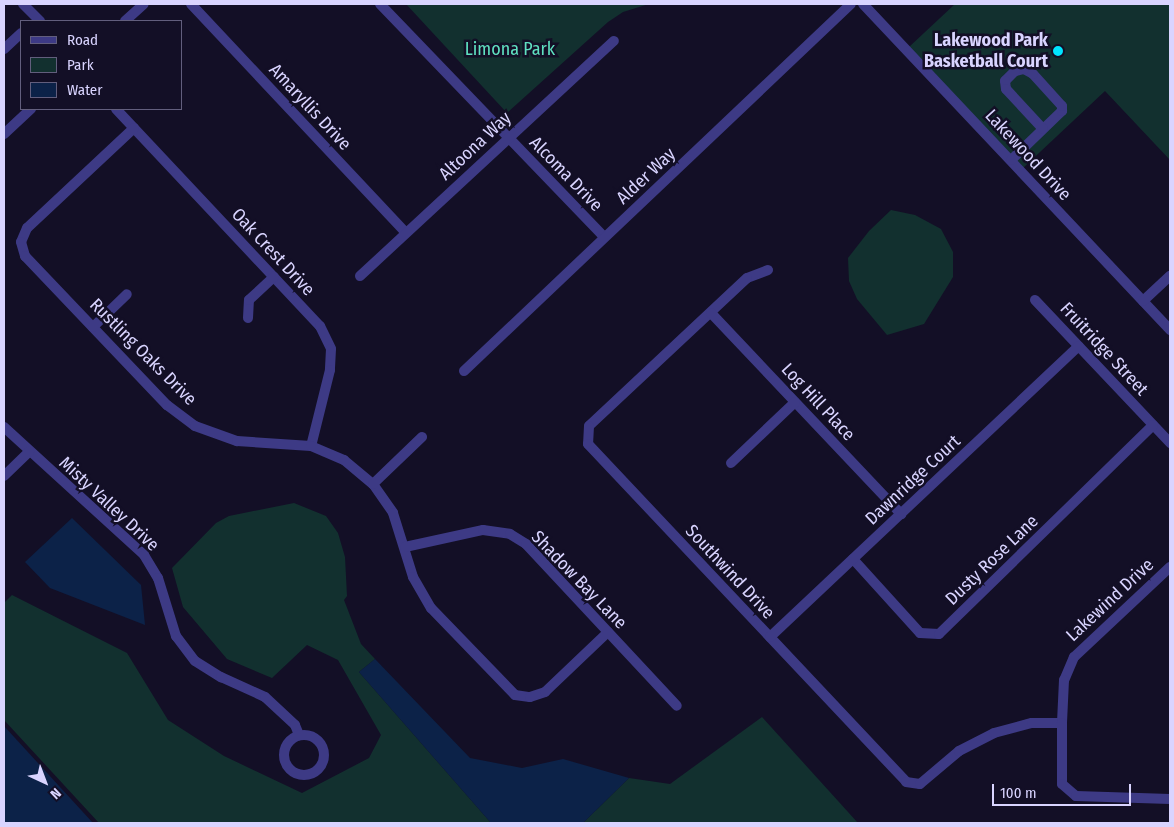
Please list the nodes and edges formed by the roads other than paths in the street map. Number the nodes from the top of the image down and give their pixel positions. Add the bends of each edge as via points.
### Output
1 (23, 4) edge
2 (144, 4) edge
3 (191, 4) edge
4 (380, 4) edge
5 (851, 4) edge
6 (863, 4) edge
7 (37, 20) edge
8 (126, 20) edge
9 (20, 34) edge
10 (614, 41) dead end
11 (4, 49) edge
12 (30, 110) edge
13 (117, 110) edge
14 (134, 128) junction
15 (1043, 128) junction
16 (4, 134) edge
17 (508, 138) junction
18 (1010, 160) junction
19 (405, 232) junction
20 (604, 237) junction
21 (768, 270) dead end
22 (274, 276) junction
23 (360, 276) dead end
24 (1170, 276) edge
25 (127, 294) dead end
26 (1035, 300) dead end
27 (1144, 301) junction
28 (711, 313) junction
29 (248, 318) dead end
30 (93, 326) junction
31 (1170, 330) edge
32 (1079, 346) junction
33 (464, 372) dead end
34 (796, 402) junction
35 (1153, 424) junction
36 (4, 427) edge
37 (422, 437) dead end
38 (1170, 443) edge
39 (310, 446) junction
40 (29, 452) junction
41 (731, 463) dead end
42 (4, 476) edge
43 (373, 484) junction
44 (901, 514) junction
45 (405, 546) junction
46 (853, 559) junction
47 (1170, 567) edge
48 (608, 632) junction
49 (770, 637) junction
50 (677, 706) dead end
51 (1062, 723) junction
52 (299, 735) junction
53 (1170, 799) edge

1 - 7 street
2 - 8 street
3 - 19 street, Amaryllis Drive
4 - 17 street, Alcoma Drive
5 - 20 street, Alder Way
6 - 18 street, Lakewood Drive
9 - 11 street
10 - 17 street, Altoona Way
12 - 16 street
13 - 14 street, Oak Crest Drive
14 - 22 street, Oak Crest Drive
14 - 30 street, Rustling Oaks Drive via 22,235 21,249 25,256
15 - 15 street via 1062,111 1062,106 1033,74 1024,69 1015,71 1005,81 1006,89
15 - 18 street
17 - 19 street, Altoona Way
17 - 20 street, Alcoma Drive
18 - 27 street, Lakewood Drive
19 - 23 street, Altoona Way
20 - 33 street, Alder Way
21 - 28 street, Southwind Drive via 748,278
22 - 29 street via 249,300
22 - 39 street, Oak Crest Drive via 320,326 331,349 330,370
24 - 27 street
25 - 30 street
26 - 32 street, Fruitridge Street
27 - 31 street, Lakewood Drive
28 - 34 street, Log Hill Place
28 - 49 street, Southwind Drive via 589,426 588,444
30 - 39 street, Rustling Oaks Drive via 167,406 195,426 236,441
32 - 35 street, Fruitridge Street
32 - 44 street, Dawnridge Court
34 - 41 street
34 - 44 street, Log Hill Place
35 - 38 street, Fruitridge Street
35 - 46 street, Dusty Rose Lane via 939,634 920,633
36 - 40 street, Misty Valley Drive
37 - 43 street
39 - 43 street, Rustling Oaks Drive via 344,460
40 - 42 street
40 - 52 street, Misty Valley Drive via 144,555 158,578 176,636 194,661 265,697 295,725
43 - 45 street, Rustling Oaks Drive via 394,513
44 - 46 street, Dawnridge Court
45 - 48 street, Shadow Bay Lane via 483,530 510,534 526,544
45 - 48 street, Rustling Oaks Drive via 414,578 431,608 515,695 530,697 545,692
46 - 49 street, Dawnridge Court
47 - 51 street, Lakewind Drive via 1074,657 1064,680
48 - 50 street, Shadow Bay Lane
49 - 51 street, Southwind Drive via 906,782 920,784 959,751 994,733 1032,723
51 - 53 street, Lakewind Drive via 1062,784 1076,796
52 - 52 street, Misty Valley Drive via 288,742 284,761 292,772 311,774 321,765 324,752 318,740

